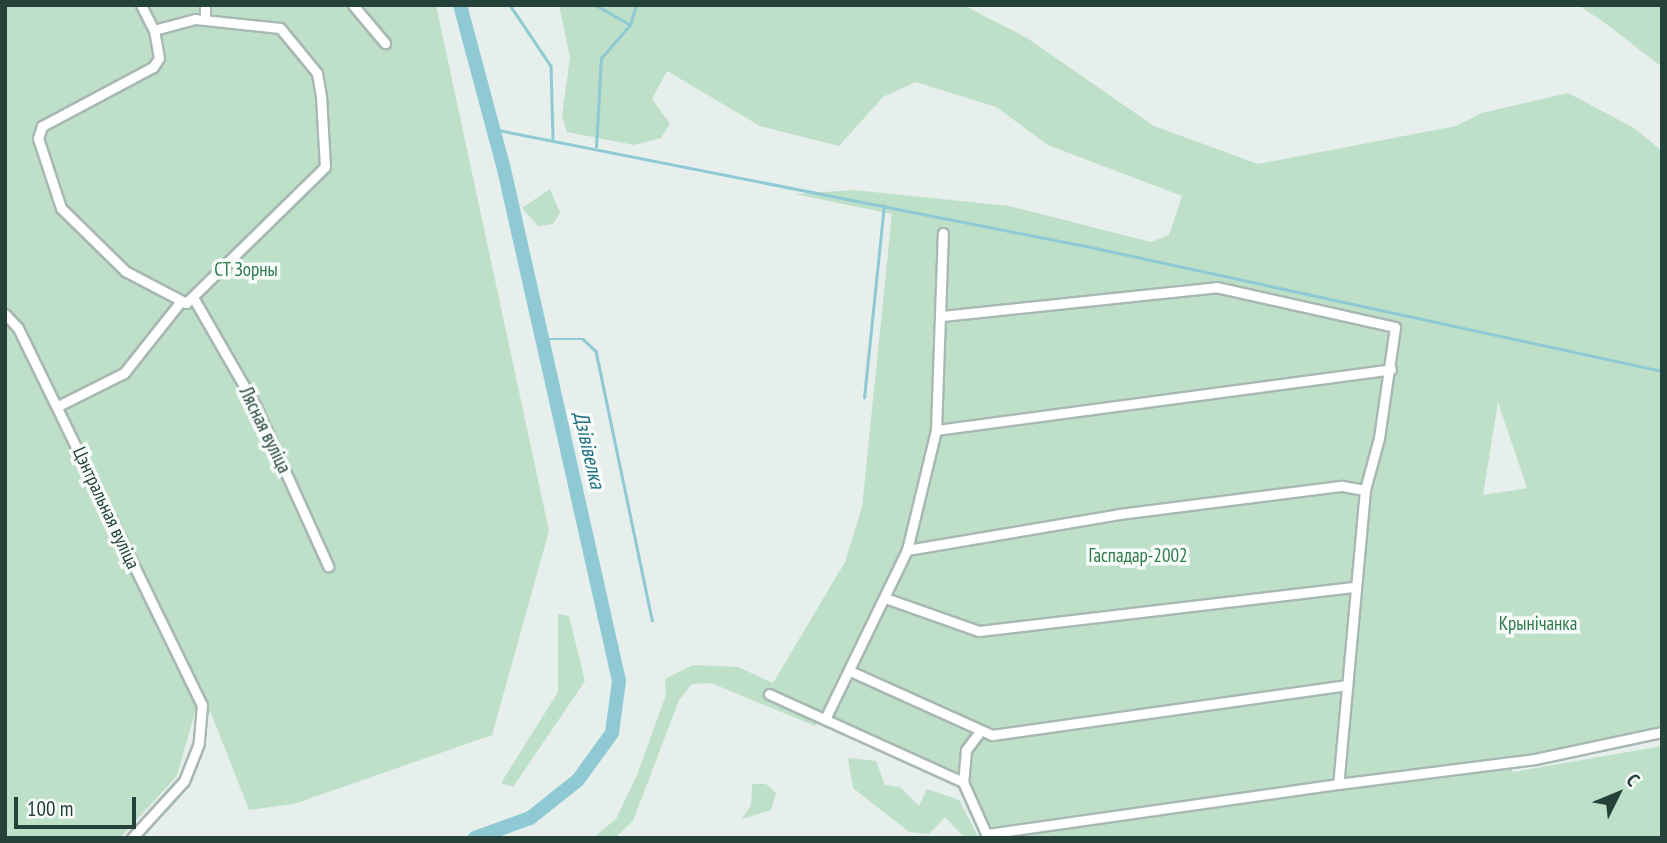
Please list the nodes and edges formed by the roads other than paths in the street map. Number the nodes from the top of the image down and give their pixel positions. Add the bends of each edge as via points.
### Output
1 (141, 5) edge
2 (205, 5) edge
3 (353, 5) edge
4 (205, 19) junction
5 (154, 30) junction
6 (385, 43) dead end
7 (943, 233) dead end
8 (194, 299) junction
9 (181, 301) junction
10 (5, 314) edge
11 (942, 316) junction
12 (1391, 369) junction
13 (58, 406) junction
14 (936, 430) junction
15 (1365, 490) junction
16 (907, 550) junction
17 (328, 566) dead end
18 (1355, 587) junction
19 (888, 599) junction
20 (850, 671) junction
21 (1347, 685) junction
22 (769, 694) dead end
23 (825, 719) junction
24 (1662, 732) edge
25 (978, 734) junction
26 (963, 782) junction
27 (1338, 784) junction
28 (988, 836) edge
29 (132, 838) edge

1 - 5 street
2 - 4 street
3 - 6 street
4 - 5 street
4 - 8 street via 268,24 294,40 317,73 325,167
5 - 9 street via 153,67 42,126 38,138 61,208 125,271
7 - 11 street
8 - 9 street
8 - 17 street, Лясная вуліца via 256,407
9 - 13 street via 124,373
10 - 13 street, Цэнтральная вуліца
11 - 12 street via 1216,287 1395,327
11 - 14 street
12 - 14 street
12 - 15 street
13 - 29 street, Цэнтральная вуліца via 202,705 199,743 184,781
14 - 16 street
15 - 16 street via 1342,486 1119,514
15 - 18 street
16 - 19 street
18 - 19 street via 979,631
18 - 21 street
19 - 20 street
20 - 23 street
20 - 25 street
21 - 25 street
21 - 27 street
22 - 23 street
23 - 26 street
24 - 27 street via 1535,759
25 - 26 street via 966,750
26 - 28 street
27 - 28 street

